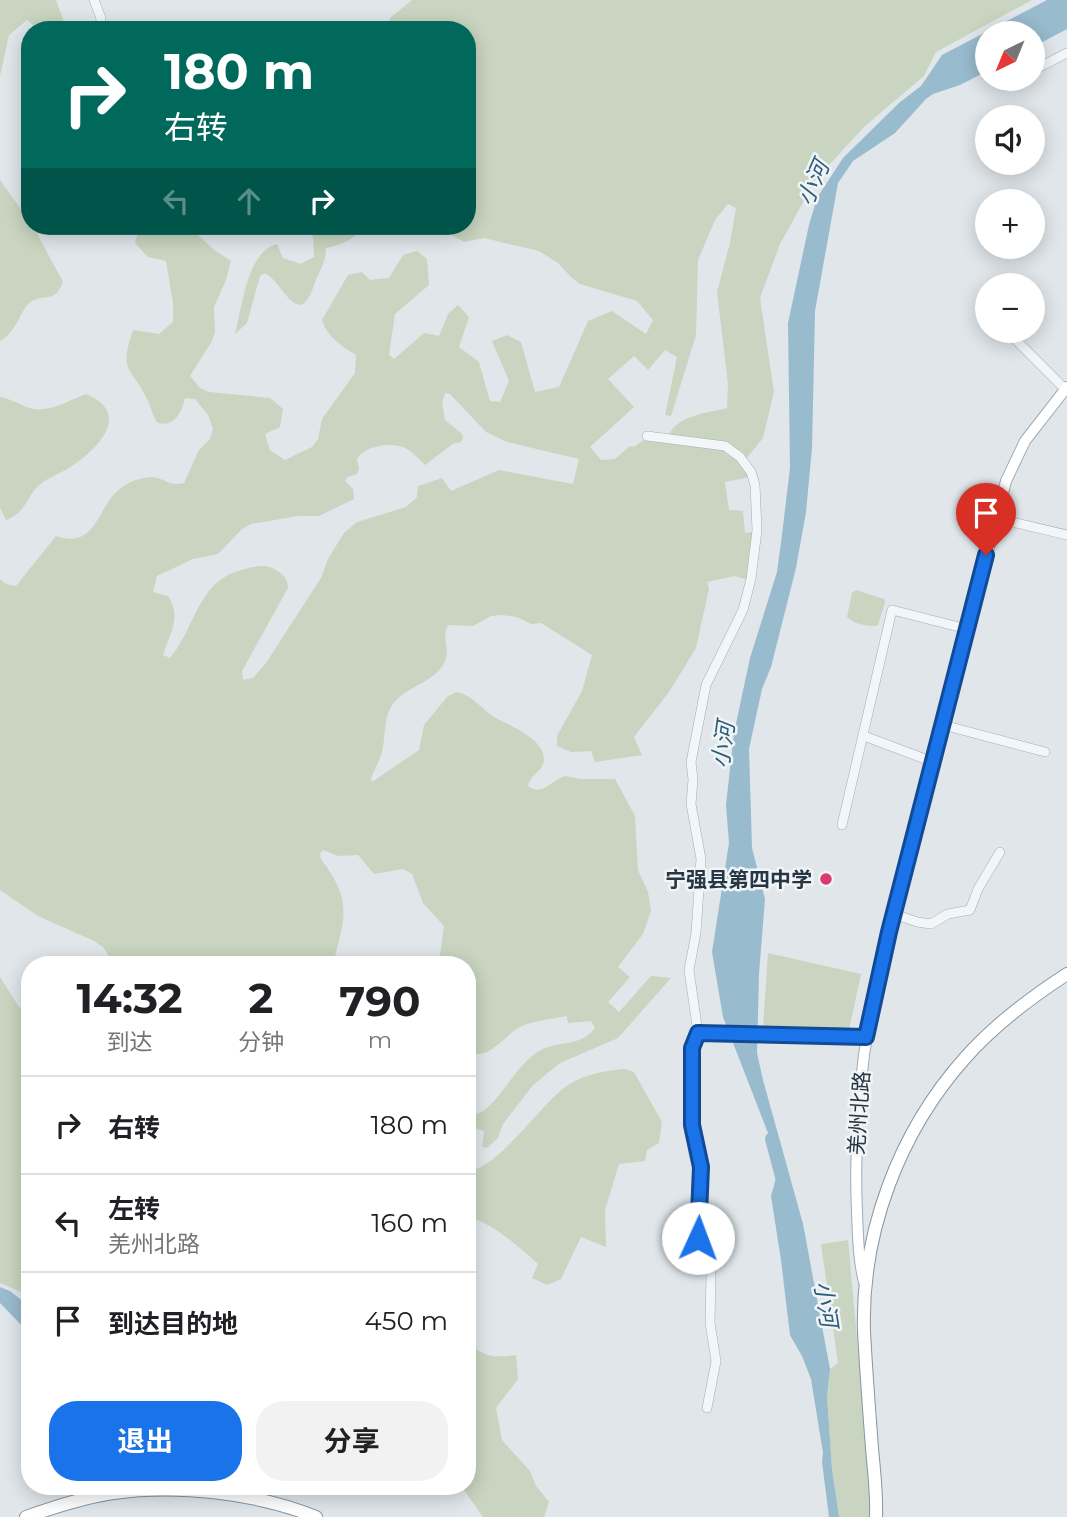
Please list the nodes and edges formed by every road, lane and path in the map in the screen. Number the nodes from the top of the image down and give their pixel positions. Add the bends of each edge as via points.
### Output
1 (94, 0) edge
2 (100, 21) edge
3 (1067, 53) edge
4 (1045, 64) edge
5 (1019, 343) edge
6 (1066, 388) edge
7 (647, 436) dead end
8 (995, 518) junction
9 (1067, 536) edge
10 (967, 629) junction
11 (943, 725) junction
12 (864, 736) junction
13 (1045, 752) dead end
14 (933, 762) junction
15 (842, 825) dead end
16 (1000, 852) dead end
17 (894, 914) junction
18 (1067, 974) edge
19 (702, 1033) junction
20 (866, 1037) junction
21 (866, 1288) junction
22 (707, 1408) dead end
23 (104, 1495) edge
24 (213, 1495) edge
25 (26, 1517) edge
26 (316, 1517) edge
27 (876, 1517) edge

1 - 2 street
3 - 4 street
5 - 6 street
6 - 8 main road, 羌州北路 via 1020,450
7 - 19 street via 725,446 740,457 755,485 757,530 751,579 743,610 706,685 691,762 691,804 701,859 689,970
8 - 9 street
8 - 10 main road, 羌州北路
10 - 11 main road, 羌州北路
10 - 12 street via 892,610
11 - 13 street
11 - 14 main road, 羌州北路
12 - 14 street
12 - 15 street
14 - 17 main road, 羌州北路
16 - 17 street via 970,910 948,914 931,924
17 - 20 main road, 羌州北路
18 - 21 highway via 1002,1021 939,1091 892,1180 872,1239
19 - 20 street
19 - 22 street via 692,1048 692,1125 701,1167 698,1238 711,1274 710,1323 716,1361
20 - 21 main road, 羌州北路 via 855,1161 859,1262
21 - 27 highway via 864,1332
23 - 25 highway
24 - 26 highway via 278,1504

